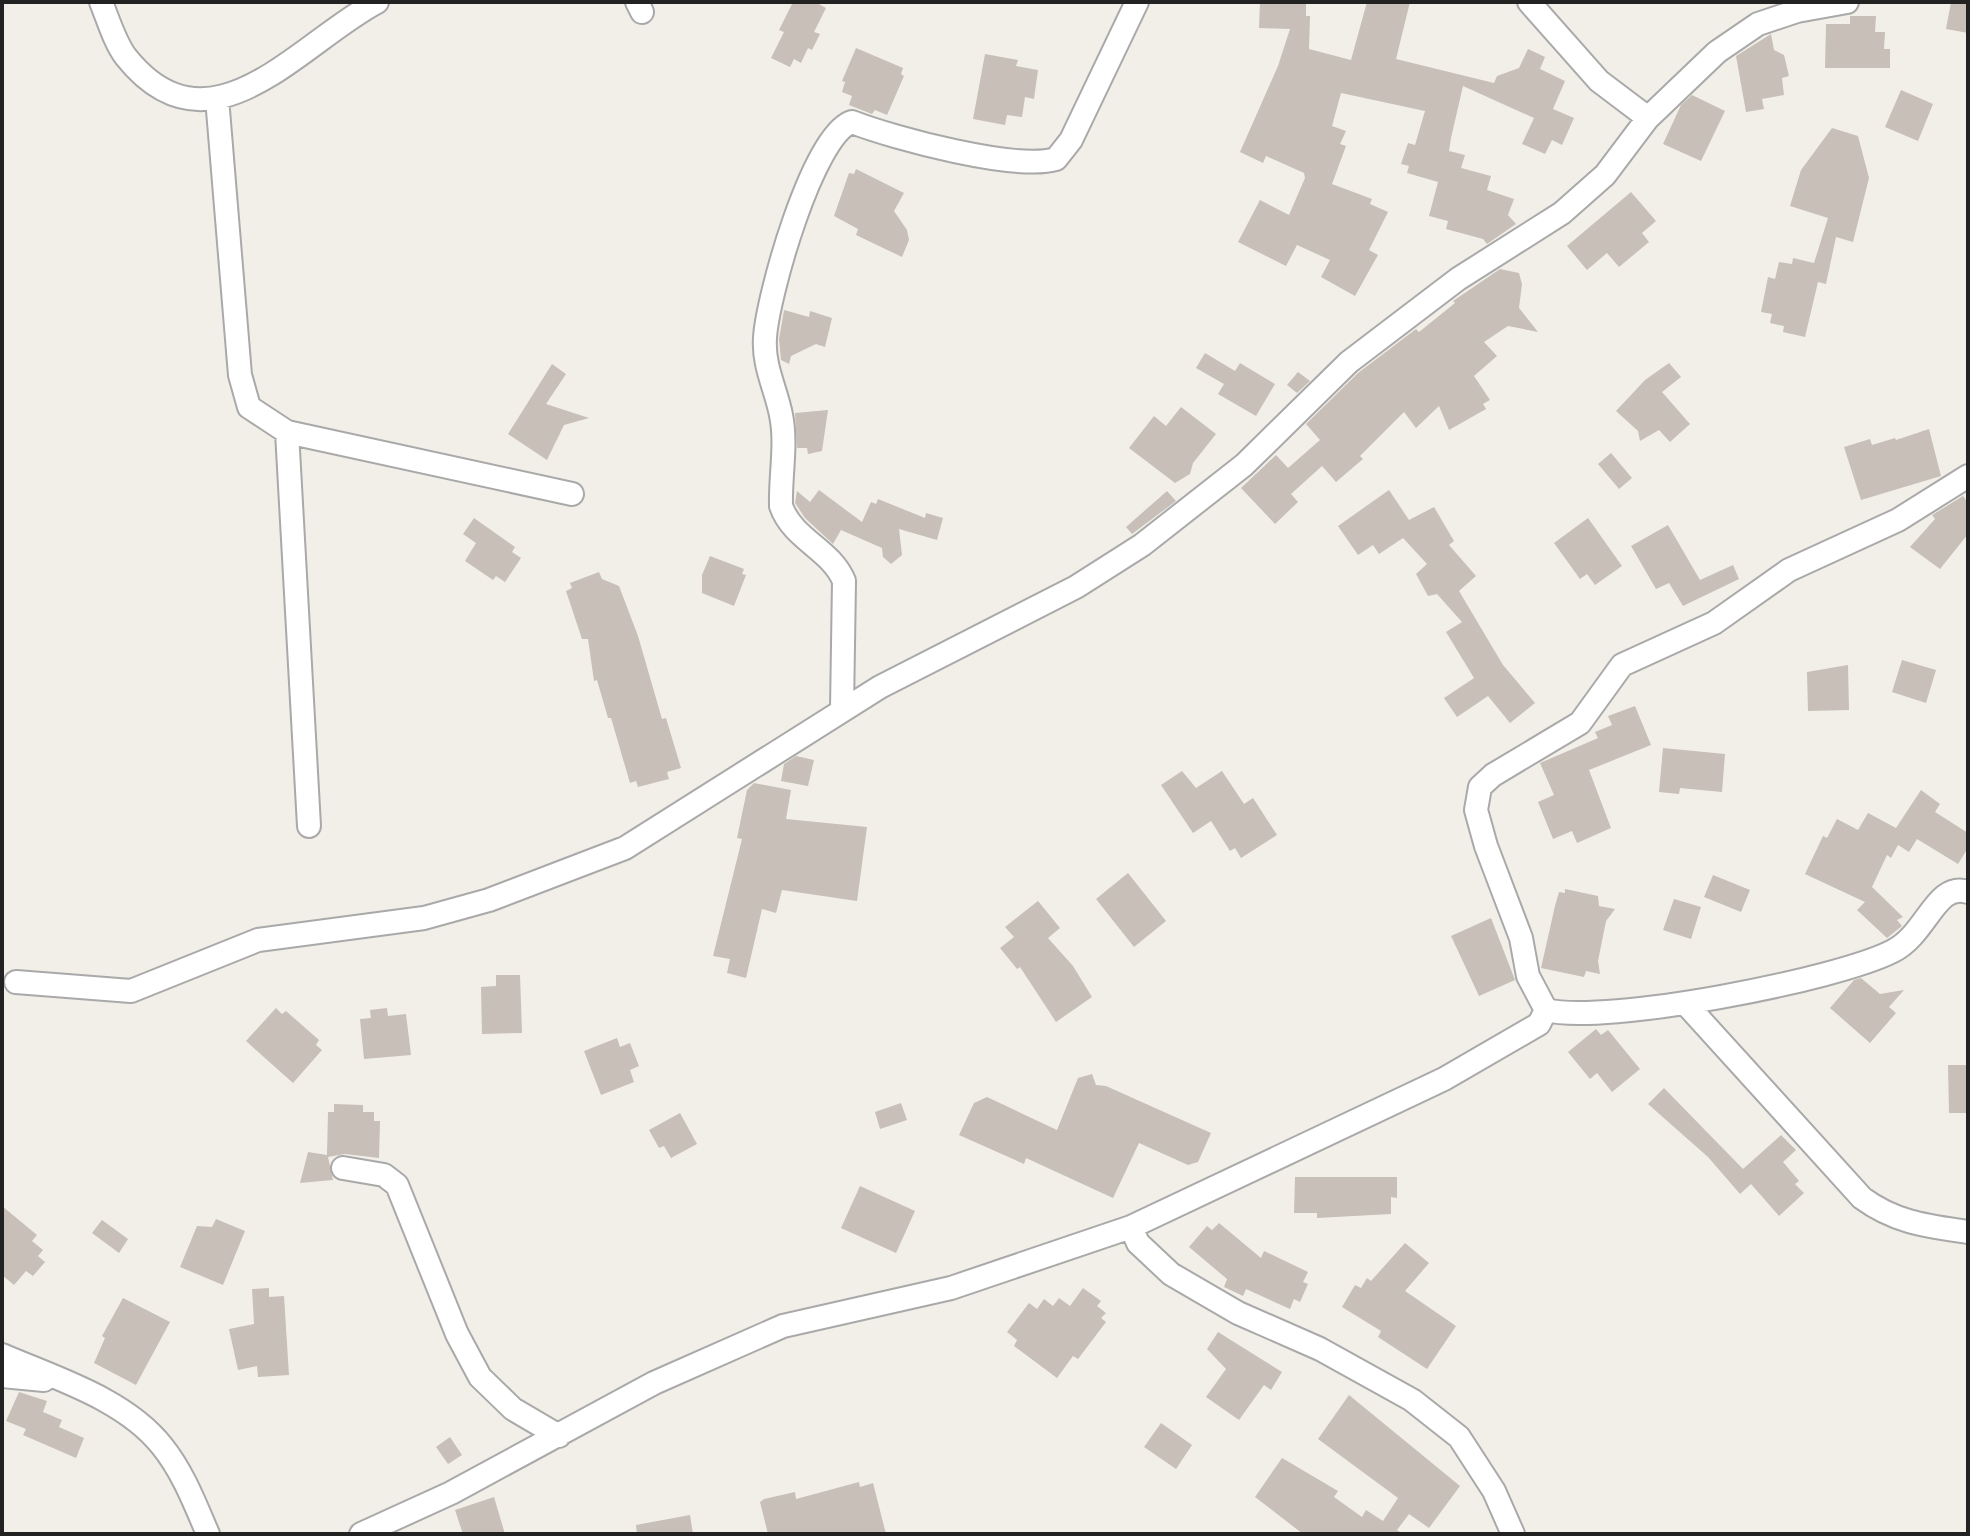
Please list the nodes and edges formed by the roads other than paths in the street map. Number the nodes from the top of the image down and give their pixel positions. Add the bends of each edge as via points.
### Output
1 (101, 2) edge
2 (1137, 2) edge
3 (1529, 2) edge
4 (1847, 2) edge
5 (370, 4) edge
6 (1808, 6) edge
7 (217, 98) junction
8 (1648, 118) junction
9 (287, 432) junction
10 (1968, 476) edge
11 (572, 494) dead end
12 (842, 709) junction
13 (309, 826) dead end
14 (1968, 892) edge
15 (16, 982) dead end
16 (1685, 1003) junction
17 (1546, 1010) junction
18 (343, 1168) dead end
19 (1131, 1227) junction
20 (1968, 1232) edge
21 (2, 1355) edge
22 (2, 1376) edge
23 (65, 1382) junction
24 (559, 1436) junction
25 (208, 1534) edge
26 (361, 1534) edge
27 (1513, 1534) edge

1 - 7 street via 125,56 156,86 192,100
2 - 12 street via 1071,140 1056,159 1028,163 1000,158 892,136 852,122 835,138 807,187 772,295 765,357 781,414 784,515 838,568 844,581
3 - 8 street via 1599,81
4 - 6 street
5 - 7 street via 284,68 232,97
6 - 8 street via 1738,37
7 - 9 street via 240,375 249,407
8 - 12 street via 1605,175 1562,213 1458,279 1349,362 1244,465 1142,545 1076,587
9 - 11 street
9 - 13 street
10 - 17 street via 1898,520 1789,570 1714,623 1622,665 1580,723 1480,787 1476,810 1486,846 1521,938 1528,976
12 - 15 street via 625,848 489,900 424,918 258,940 131,991
14 - 16 street via 1952,889 1943,894 1914,938 1872,960
16 - 17 street via 1594,1013
16 - 20 street via 1862,1198 1885,1215 1916,1226
17 - 19 street via 1524,1035 1444,1079
18 - 24 street via 384,1175 397,1185 457,1334 480,1377 513,1409
19 - 24 street via 951,1288 783,1326 654,1383
19 - 27 street via 1138,1243 1171,1274 1412,1400 1459,1437 1494,1491
21 - 23 street
22 - 23 street
23 - 25 street via 122,1411 161,1444 182,1474
24 - 26 street

